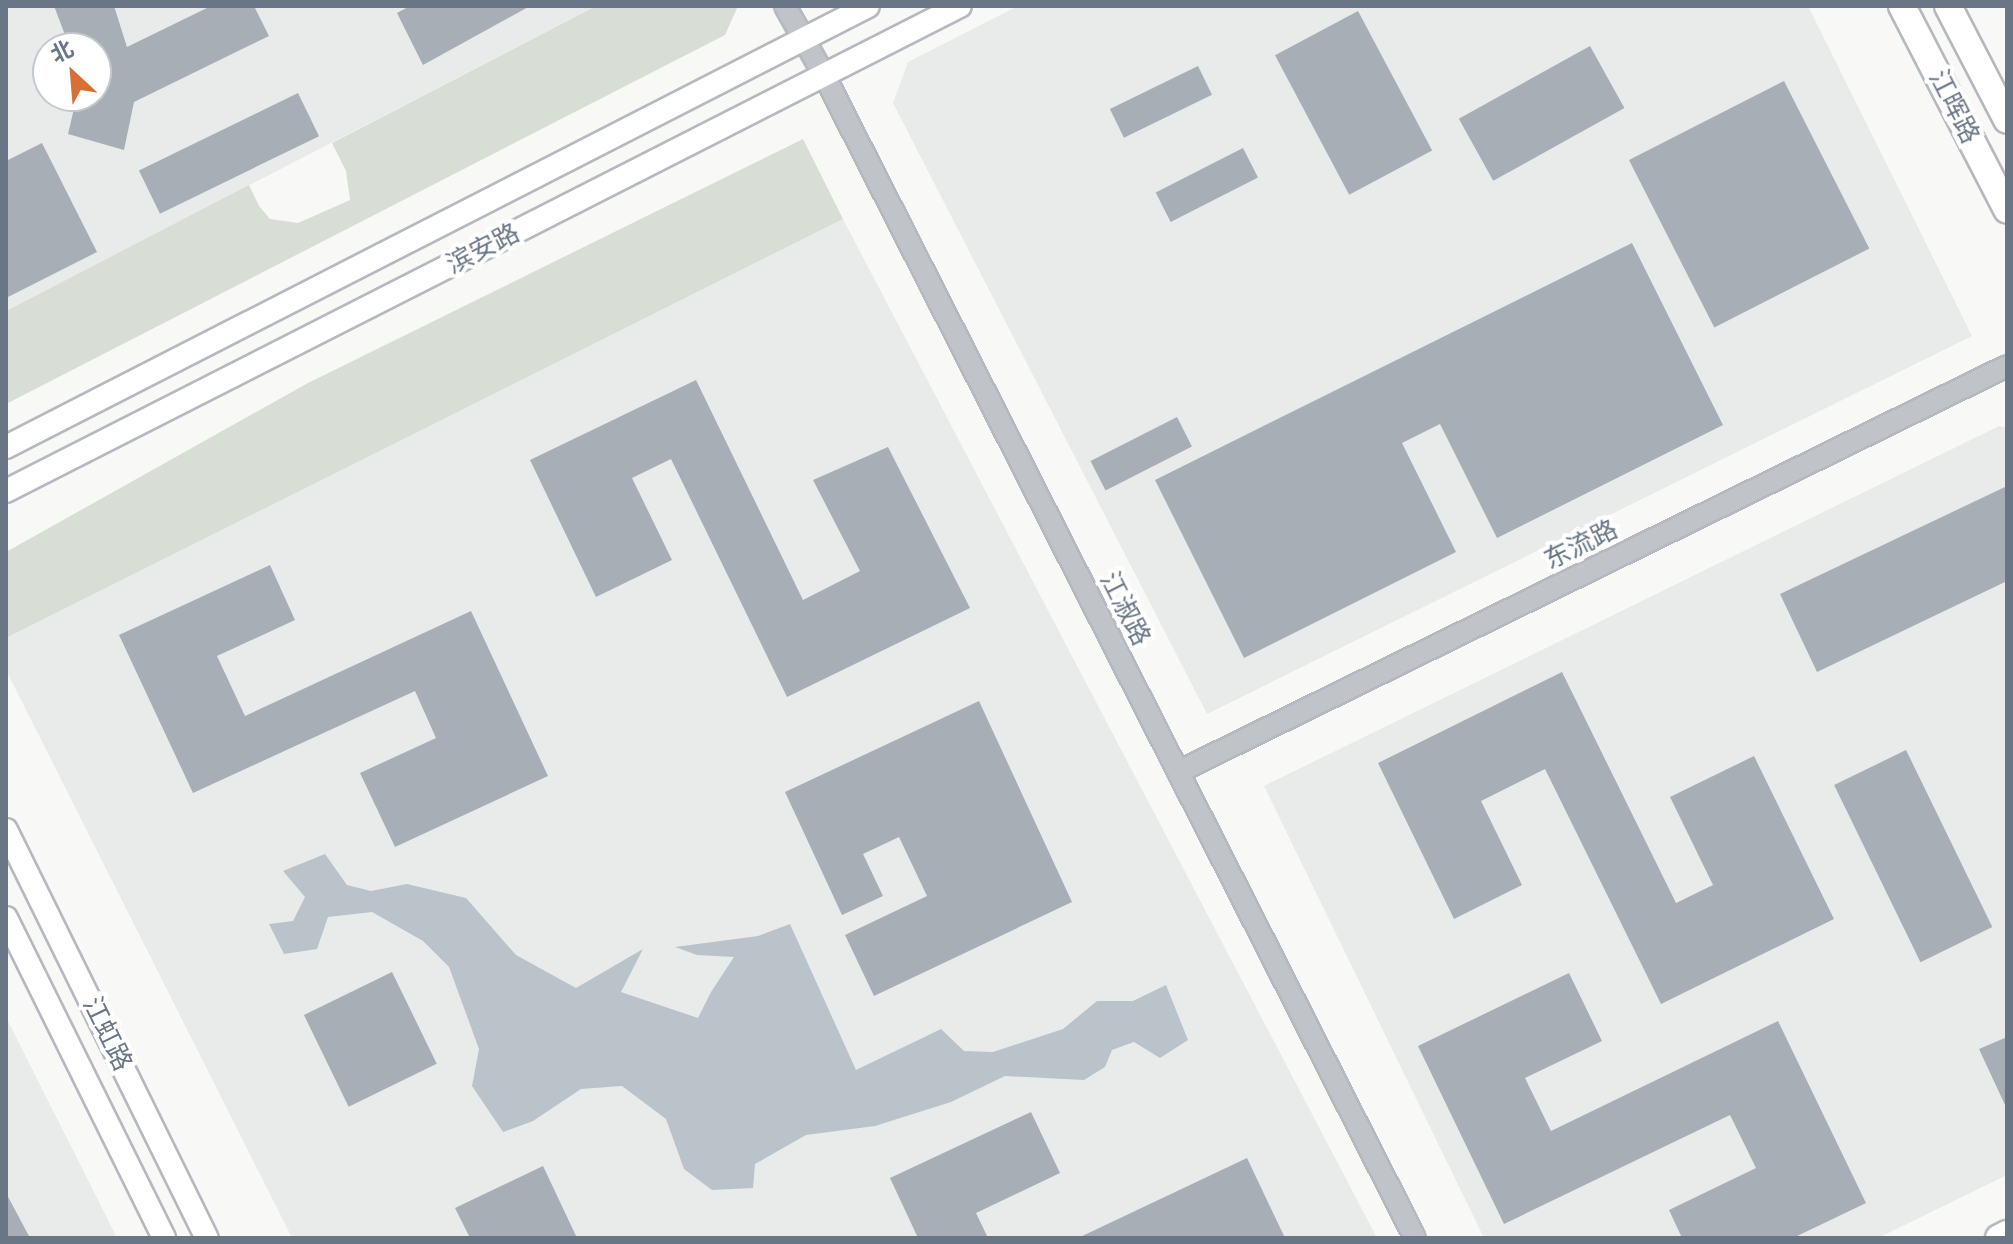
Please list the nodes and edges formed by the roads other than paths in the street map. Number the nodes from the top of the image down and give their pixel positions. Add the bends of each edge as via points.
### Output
1 (785, 6) edge
2 (868, 6) edge
3 (960, 6) edge
4 (1902, 6) edge
5 (1948, 6) edge
6 (802, 40) junction
7 (825, 77) junction
8 (2007, 120) edge
9 (2007, 209) edge
10 (2007, 366) edge
11 (6, 447) edge
12 (6, 491) edge
13 (1178, 772) junction
14 (6, 830) edge
15 (6, 918) edge
16 (2007, 1234) edge
17 (162, 1237) edge
18 (207, 1238) edge
19 (1415, 1238) edge
20 (1999, 1238) edge

1 - 6 street, 江淑路
2 - 6 main road, 滨安路
3 - 7 main road, 滨安路
4 - 9 main road, 江晖路
5 - 8 main road, 江晖路
6 - 7 street, 江淑路
6 - 11 main road, 滨安路
7 - 12 main road, 滨安路
7 - 13 street, 江淑路
10 - 13 street, 东流路
13 - 19 street, 江淑路
14 - 18 main road, 江虹路
15 - 17 main road, 江虹路
16 - 20 main road

